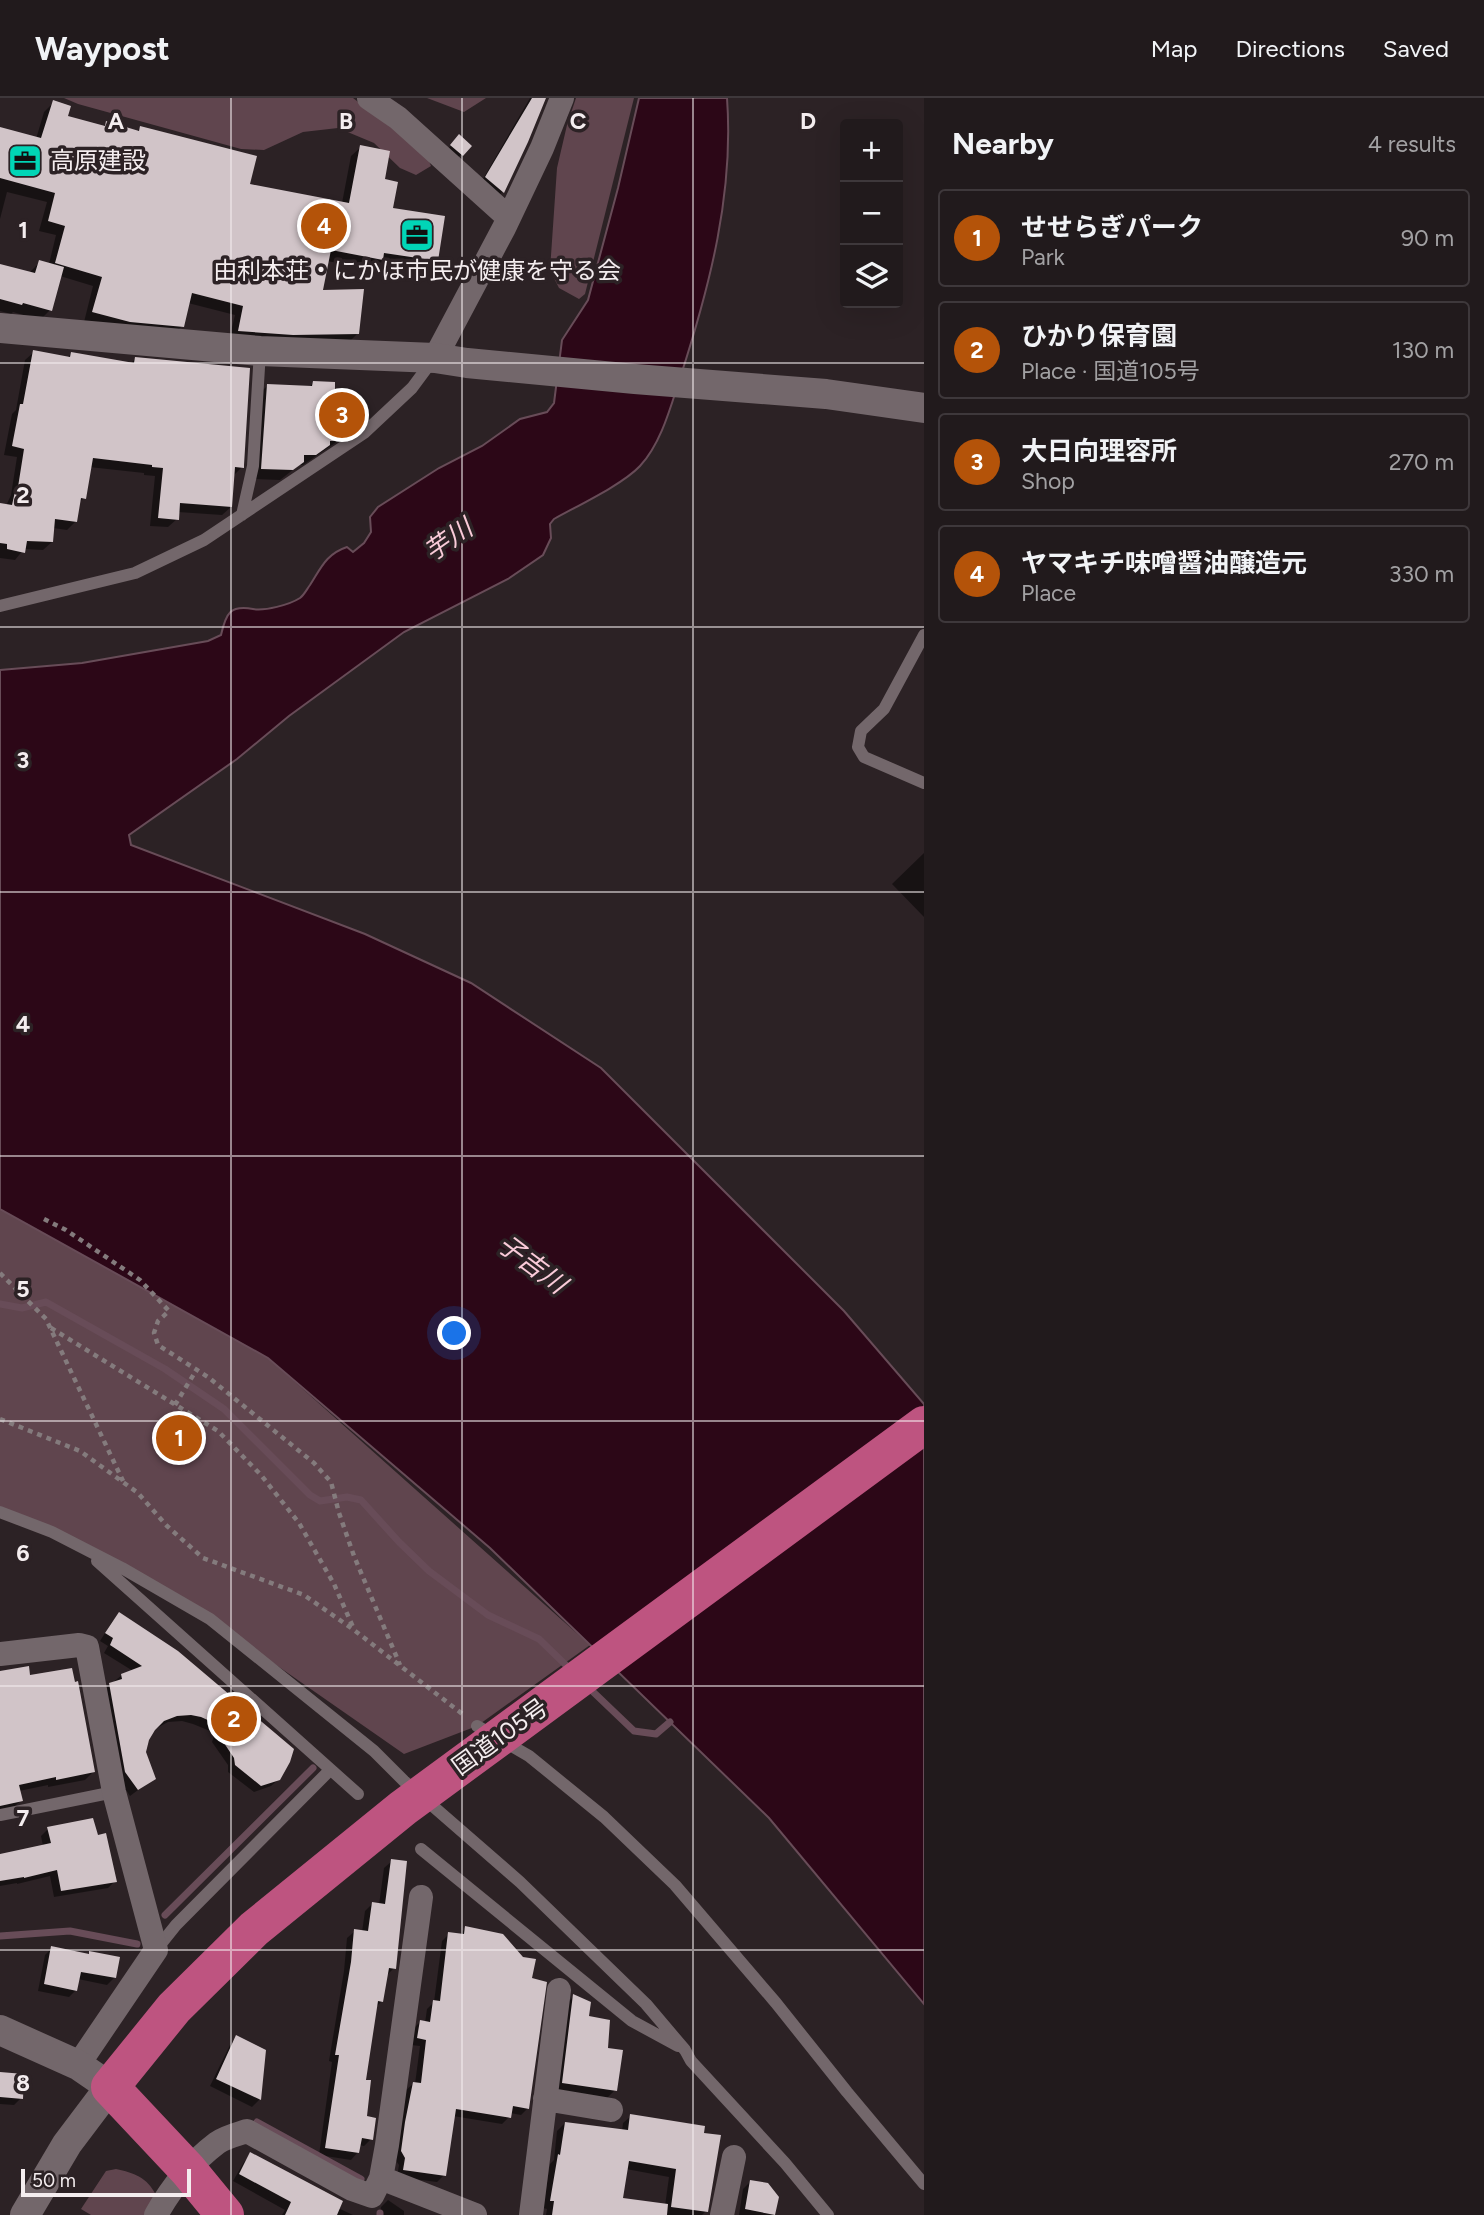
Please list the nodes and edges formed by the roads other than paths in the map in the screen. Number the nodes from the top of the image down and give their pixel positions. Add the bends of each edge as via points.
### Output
1 (369, 98) edge
2 (562, 98) edge
3 (509, 218) junction
4 (0, 328) edge
5 (260, 351) junction
6 (435, 358) junction
7 (924, 408) edge
8 (242, 515) junction
9 (0, 606) edge
10 (924, 635) edge
11 (924, 783) edge
12 (924, 1425) edge
13 (0, 1512) edge
14 (77, 1545) junction
15 (0, 1654) edge
16 (477, 1726) road end
17 (330, 1770) junction
18 (114, 1792) junction
19 (358, 1794) dead end
20 (0, 1815) edge
21 (421, 1849) dead end
22 (421, 1897) dead end
23 (156, 1950) junction
24 (559, 1990) dead end
25 (0, 2030) edge
26 (685, 2050) junction
27 (78, 2065) junction
28 (110, 2087) junction
29 (545, 2099) junction
30 (611, 2110) dead end
31 (734, 2157) dead end
32 (188, 2170) junction
33 (381, 2178) junction
34 (924, 2184) edge
35 (25, 2215) edge
36 (156, 2215) edge
37 (225, 2215) edge
38 (475, 2215) edge
39 (531, 2215) edge
40 (722, 2215) edge
41 (828, 2215) edge

1 - 3 street via 398,118
2 - 3 street
3 - 6 street
4 - 5 street
5 - 6 street
5 - 8 lane via 253,466
6 - 7 street via 827,394
6 - 8 lane via 412,388 363,433
8 - 9 lane via 204,540 135,573
10 - 11 lane via 884,709 861,731 858,747 864,757
12 - 28 highway, 国道105号 via 403,1808 254,1929 174,2008
13 - 14 lane
14 - 17 lane
14 - 26 lane via 210,1619 374,1751 539,1901 646,2004
15 - 18 street via 87,1647
16 - 34 lane via 529,1756 604,1817 675,1885
17 - 19 lane
17 - 23 lane via 176,1924
18 - 20 lane
18 - 23 street
21 - 26 lane via 632,2021
22 - 33 street
23 - 27 street
24 - 29 street
25 - 27 street
26 - 41 lane
27 - 28 street
28 - 32 highway
28 - 35 street via 67,2144
29 - 30 street
29 - 39 street
31 - 40 street
32 - 33 street via 219,2142 247,2131 352,2189 372,2196
32 - 36 street
32 - 37 highway
33 - 38 street

